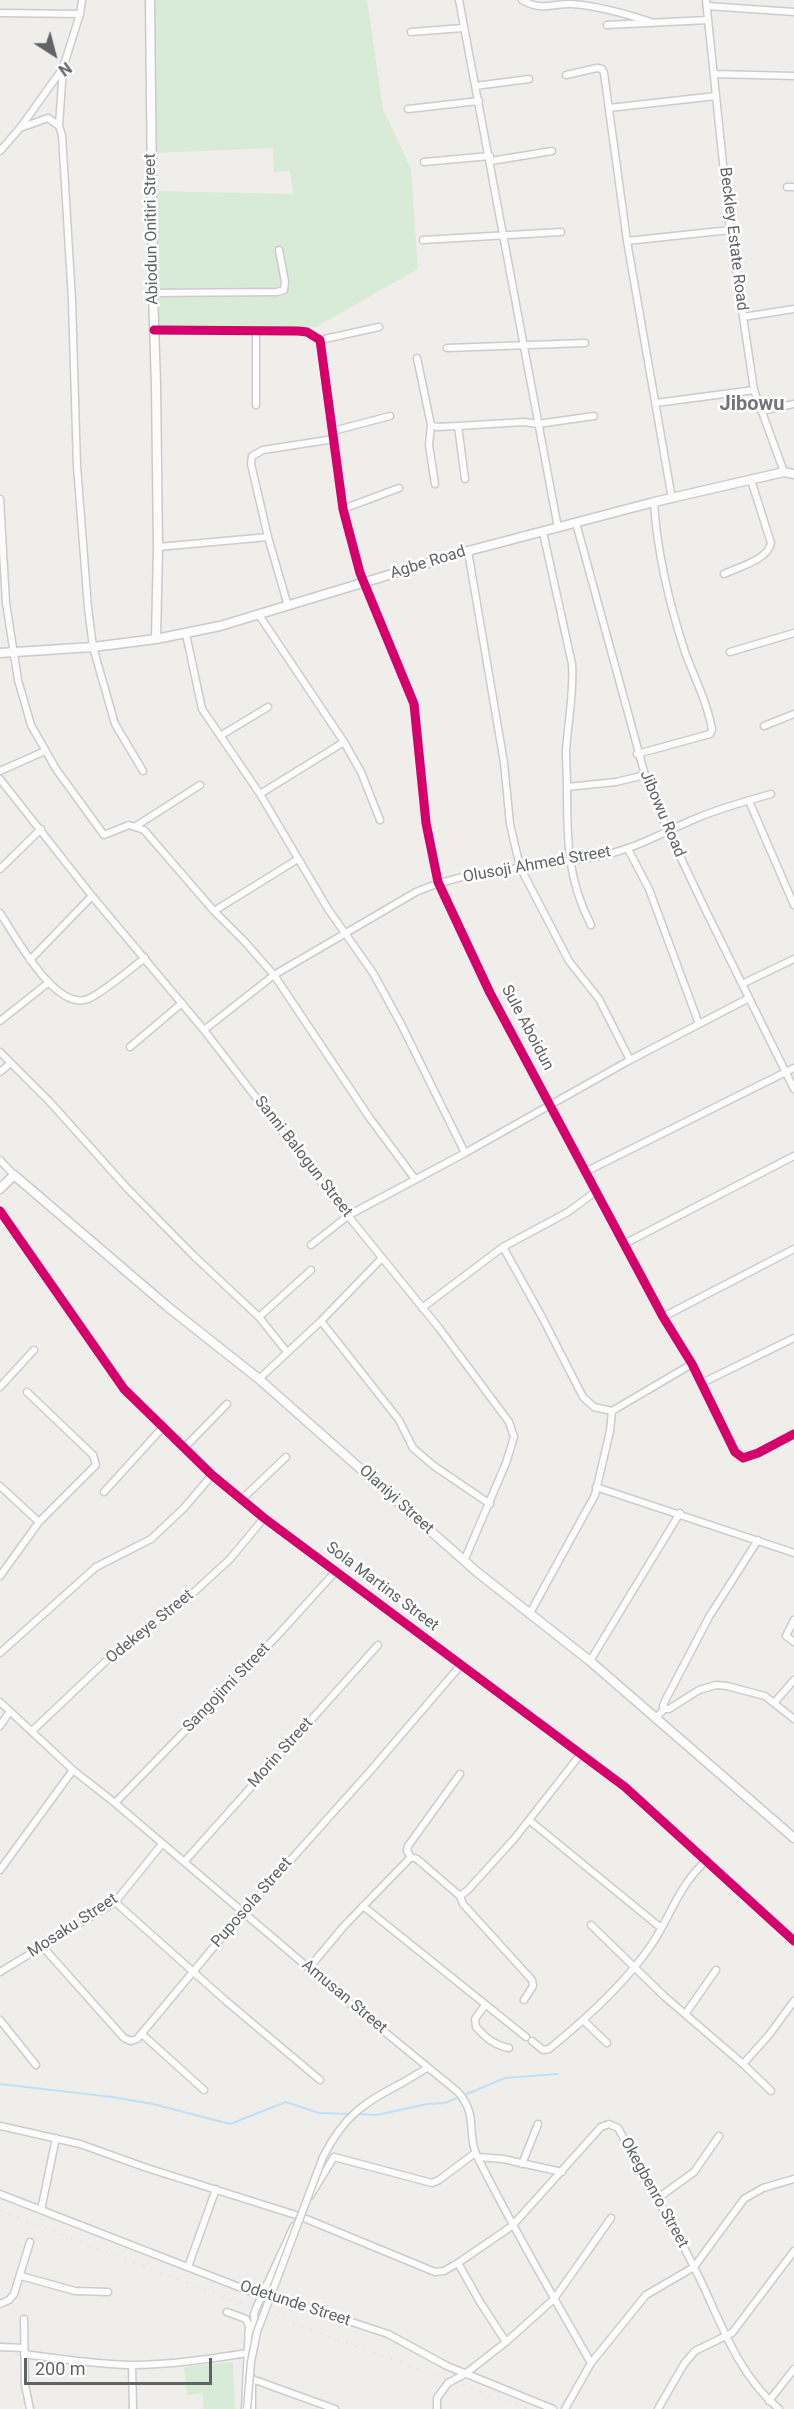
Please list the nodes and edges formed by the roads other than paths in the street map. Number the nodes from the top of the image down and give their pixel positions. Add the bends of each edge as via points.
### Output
1 (82, 0) edge
2 (150, 0) edge
3 (459, 0) edge
4 (522, 0) edge
5 (706, 3) edge
6 (794, 12) edge
7 (0, 13) edge
8 (80, 14) junction
9 (708, 20) junction
10 (654, 22) junction
11 (607, 25) dead end
12 (463, 28) junction
13 (411, 32) dead end
14 (63, 68) junction
15 (714, 74) junction
16 (566, 75) dead end
17 (794, 76) edge
18 (529, 79) dead end
19 (475, 86) junction
20 (716, 96) junction
21 (478, 101) junction
22 (609, 108) junction
23 (408, 109) dead end
24 (59, 126) junction
25 (20, 128) junction
26 (0, 150) edge
27 (552, 151) dead end
28 (490, 158) junction
29 (424, 162) dead end
30 (730, 230) junction
31 (561, 232) dead end
32 (504, 234) junction
33 (423, 240) dead end
34 (627, 241) junction
35 (279, 250) dead end
36 (153, 293) junction
37 (794, 309) edge
38 (743, 317) junction
39 (379, 327) dead end
40 (154, 330) junction
41 (256, 331) junction
42 (320, 340) junction
43 (585, 343) dead end
44 (523, 345) junction
45 (447, 348) dead end
46 (417, 358) dead end
47 (754, 390) junction
48 (656, 403) junction
49 (794, 404) edge
50 (256, 405) dead end
51 (761, 411) junction
52 (390, 416) dead end
53 (594, 416) dead end
54 (537, 424) junction
55 (432, 425) junction
56 (458, 426) junction
57 (333, 431) junction
58 (334, 439) junction
59 (784, 472) junction
60 (794, 474) edge
61 (465, 479) dead end
62 (751, 480) junction
63 (435, 484) dead end
64 (399, 488) dead end
65 (0, 499) edge
66 (672, 499) junction
67 (654, 502) junction
68 (343, 509) junction
69 (576, 523) junction
70 (558, 528) junction
71 (543, 532) junction
72 (1, 537) edge
73 (268, 537) junction
74 (158, 547) junction
75 (468, 551) junction
76 (724, 574) dead end
77 (363, 583) junction
78 (288, 606) junction
79 (4, 609) edge
80 (259, 615) junction
81 (794, 633) edge
82 (186, 634) junction
83 (156, 639) junction
84 (93, 647) junction
85 (14, 652) junction
86 (729, 652) dead end
87 (0, 653) edge
88 (268, 706) dead end
89 (794, 714) edge
90 (764, 726) dead end
91 (220, 736) junction
92 (344, 742) junction
93 (45, 751) junction
94 (637, 754) junction
95 (0, 771) edge
96 (143, 771) dead end
97 (645, 776) junction
98 (0, 779) edge
99 (200, 785) dead end
100 (567, 787) junction
101 (260, 794) junction
102 (771, 794) dead end
103 (749, 801) junction
104 (380, 819) dead end
105 (136, 826) junction
106 (41, 829) junction
107 (668, 831) junction
108 (628, 849) junction
109 (298, 859) junction
110 (570, 861) junction
111 (520, 867) junction
112 (0, 869) edge
113 (438, 882) junction
114 (92, 896) junction
115 (794, 905) edge
116 (214, 911) junction
117 (0, 913) edge
118 (591, 925) dead end
119 (346, 934) junction
120 (145, 958) junction
121 (794, 959) edge
122 (30, 960) junction
123 (274, 975) junction
124 (48, 983) junction
125 (742, 984) junction
126 (749, 998) junction
127 (182, 1003) junction
128 (0, 1022) edge
129 (699, 1024) junction
130 (204, 1030) junction
131 (130, 1047) dead end
132 (0, 1052) edge
133 (630, 1060) junction
134 (10, 1063) junction
135 (794, 1068) edge
136 (0, 1072) edge
137 (785, 1072) junction
138 (794, 1089) edge
139 (551, 1105) junction
140 (465, 1153) junction
141 (794, 1156) edge
142 (0, 1160) edge
143 (585, 1172) junction
144 (14, 1175) junction
145 (415, 1179) junction
146 (0, 1190) edge
147 (595, 1192) junction
148 (0, 1211) edge
149 (349, 1215) junction
150 (624, 1244) junction
151 (311, 1245) dead end
152 (503, 1247) junction
153 (794, 1249) edge
154 (382, 1258) junction
155 (311, 1270) dead end
156 (422, 1308) junction
157 (259, 1317) junction
158 (663, 1317) junction
159 (321, 1321) junction
160 (794, 1338) edge
161 (34, 1350) dead end
162 (287, 1352) junction
163 (692, 1364) junction
164 (259, 1379) junction
165 (702, 1383) junction
166 (0, 1387) edge
167 (27, 1392) dead end
168 (227, 1404) dead end
169 (612, 1411) junction
170 (164, 1427) junction
171 (794, 1434) edge
172 (185, 1447) junction
173 (286, 1457) dead end
174 (212, 1475) junction
175 (0, 1486) edge
176 (596, 1487) junction
177 (104, 1492) dead end
178 (241, 1500) junction
179 (490, 1504) junction
180 (680, 1513) junction
181 (264, 1518) junction
182 (39, 1522) junction
183 (758, 1540) junction
184 (794, 1553) edge
185 (464, 1561) junction
186 (336, 1571) junction
187 (0, 1576) edge
188 (530, 1613) junction
189 (794, 1620) edge
190 (794, 1642) edge
191 (378, 1645) dead end
192 (0, 1653) edge
193 (590, 1661) junction
194 (460, 1666) junction
195 (794, 1680) edge
196 (0, 1702) edge
197 (774, 1703) junction
198 (664, 1709) junction
199 (10, 1711) junction
200 (655, 1719) junction
201 (794, 1719) edge
202 (0, 1726) edge
203 (32, 1731) junction
204 (580, 1755) junction
205 (73, 1770) junction
206 (460, 1774) dead end
207 (115, 1803) junction
208 (530, 1820) junction
209 (794, 1838) edge
210 (162, 1844) junction
211 (411, 1857) junction
212 (707, 1860) junction
213 (184, 1862) junction
214 (0, 1870) edge
215 (459, 1896) junction
216 (115, 1902) junction
217 (363, 1906) junction
218 (243, 1912) junction
219 (591, 1924) dead end
220 (661, 1928) junction
221 (794, 1941) edge
222 (42, 1946) junction
223 (635, 1967) junction
224 (309, 1968) junction
225 (716, 1970) dead end
226 (0, 1972) edge
227 (194, 1973) junction
228 (524, 2000) dead end
229 (793, 2003) edge
230 (486, 2005) junction
231 (686, 2013) junction
232 (0, 2020) edge
233 (583, 2020) junction
234 (143, 2035) junction
235 (608, 2043) dead end
236 (509, 2048) dead end
237 (743, 2064) junction
238 (36, 2065) dead end
239 (427, 2068) junction
240 (320, 2080) dead end
241 (204, 2090) dead end
242 (771, 2091) dead end
243 (538, 2124) dead end
244 (0, 2126) edge
245 (719, 2136) dead end
246 (56, 2138) junction
247 (477, 2155) junction
248 (522, 2164) junction
249 (562, 2172) junction
250 (794, 2179) edge
251 (216, 2188) junction
252 (0, 2194) edge
253 (658, 2198) junction
254 (40, 2210) junction
255 (299, 2216) junction
256 (611, 2218) dead end
257 (512, 2226) junction
258 (30, 2242) dead end
259 (794, 2251) edge
260 (458, 2263) junction
261 (188, 2266) junction
262 (694, 2267) junction
263 (21, 2276) junction
264 (108, 2292) dead end
265 (262, 2296) junction
266 (554, 2299) junction
267 (0, 2304) edge
268 (227, 2312) dead end
269 (24, 2319) dead end
270 (727, 2337) junction
271 (506, 2342) junction
272 (0, 2347) edge
273 (24, 2351) junction
274 (247, 2353) junction
275 (591, 2363) junction
276 (132, 2365) junction
277 (794, 2369) edge
278 (465, 2373) junction
279 (252, 2379) junction
280 (770, 2401) junction
281 (30, 2409) edge
282 (133, 2409) edge
283 (246, 2409) edge
284 (252, 2409) edge
285 (335, 2409) edge
286 (437, 2409) edge
287 (553, 2409) edge
288 (565, 2409) edge
289 (658, 2409) edge
290 (778, 2409) edge

1 - 8 street
2 - 36 street, Abiodun Onitiri Street
3 - 12 street
4 - 10 street via 538,7 571,4 617,11
5 - 6 street
5 - 9 street, Beckley Estate Road
7 - 8 street
8 - 14 street
9 - 10 street
9 - 15 street, Beckley Estate Road
10 - 11 street
12 - 13 street
12 - 19 street
14 - 24 street
14 - 25 street
15 - 17 street
15 - 20 street, Beckley Estate Road
16 - 22 street via 602,69
18 - 19 street
19 - 21 street
20 - 22 street
20 - 30 street, Beckley Estate Road
21 - 23 street
21 - 28 street
22 - 34 street
24 - 25 street via 48,118
24 - 84 street via 72,300 82,539
25 - 26 street
27 - 28 street
28 - 29 street
28 - 32 street
30 - 34 street
30 - 38 street, Beckley Estate Road
31 - 32 street
32 - 33 street
32 - 44 street
34 - 48 street
35 - 36 street via 284,290
36 - 40 street, Abiodun Onitiri Street
37 - 38 street
38 - 47 street, Beckley Estate Road
39 - 42 street
40 - 41 street
40 - 74 street, Abiodun Onitiri Street
41 - 42 street via 308,332
41 - 50 street
42 - 57 street, Sule Aboidun
43 - 44 street
44 - 45 street
44 - 54 street
46 - 55 street
47 - 48 street
47 - 51 street, Beckley Estate Road
48 - 66 street
49 - 51 street
51 - 59 street, Beckley Estate Road
52 - 57 street
53 - 54 street
54 - 56 street
54 - 70 street
55 - 56 street
55 - 63 street via 429,445
56 - 61 street
57 - 58 street, Sule Aboidun
58 - 68 street, Sule Aboidun
58 - 73 street via 263,450 252,456
59 - 60 street
59 - 62 street, Agbe Road
62 - 66 street, Agbe Road
62 - 76 street via 770,548 762,556
64 - 68 street
65 - 72 street
66 - 67 street, Agbe Road
67 - 69 street, Agbe Road
67 - 94 street via 662,569 712,730 710,734
68 - 77 street, Sule Aboidun
69 - 70 street, Agbe Road
69 - 94 street, Jibowu Road
70 - 71 street, Agbe Road
71 - 75 street, Agbe Road
71 - 100 street via 572,664
72 - 79 street
73 - 74 street
73 - 78 street
74 - 83 street, Abiodun Onitiri Street
75 - 77 street, Agbe Road
75 - 111 street
77 - 78 street, Agbe Road
77 - 113 street, Sule Aboidun via 414,704 426,823
78 - 80 street, Agbe Road
79 - 85 street
80 - 82 street, Agbe Road
80 - 92 street
81 - 86 street
82 - 83 street, Agbe Road
82 - 91 street via 200,702
83 - 84 street, Agbe Road
84 - 85 street, Agbe Road
84 - 96 street via 115,723
85 - 87 street, Agbe Road
85 - 93 street via 31,725
88 - 91 street
89 - 90 street
91 - 101 street
92 - 101 street
92 - 104 street
93 - 95 street
93 - 105 street via 104,835
94 - 97 street, Jibowu Road
97 - 100 street
97 - 107 street, Jibowu Road
98 - 106 street, Sanni Balogun Street
99 - 105 street
100 - 110 street
101 - 109 street
102 - 103 street, Olusoji Ahmed Street
103 - 107 street, Olusoji Ahmed Street
103 - 115 street
105 - 116 street
106 - 112 street
106 - 114 street, Sanni Balogun Street
107 - 108 street, Olusoji Ahmed Street
107 - 125 street, Jibowu Road
108 - 110 street, Olusoji Ahmed Street
108 - 129 street via 649,889
109 - 116 street
109 - 119 street
110 - 111 street, Olusoji Ahmed Street
110 - 118 street via 573,883
111 - 113 street, Olusoji Ahmed Street
111 - 133 street via 569,962 599,999
113 - 119 street, Olusoji Ahmed Street
113 - 139 street, Sule Aboidun via 490,993
114 - 120 street, Sanni Balogun Street
114 - 122 street
116 - 123 street
117 - 122 street
119 - 123 street, Olusoji Ahmed Street
119 - 140 street via 396,1015
120 - 124 street via 89,998 73,1000
120 - 127 street, Sanni Balogun Street
121 - 125 street
122 - 124 street
123 - 130 street, Olusoji Ahmed Street
123 - 145 street
124 - 128 street
125 - 126 street, Jibowu Road
126 - 129 street
126 - 137 street, Jibowu Road
127 - 130 street, Sanni Balogun Street
127 - 131 street
129 - 133 street
130 - 149 street, Sanni Balogun Street
132 - 134 street
133 - 139 street
134 - 136 street
134 - 157 street via 194,1256
135 - 137 street
137 - 138 street, Jibowu Road
137 - 143 street
139 - 140 street
139 - 143 street, Sule Aboidun
140 - 145 street
141 - 150 street
142 - 144 street, Olaniyi Street
143 - 147 street, Sule Aboidun
144 - 146 street
144 - 164 street, Olaniyi Street
145 - 149 street
147 - 150 street, Sule Aboidun
147 - 152 street via 568,1212
148 - 170 street, Sola Martins Street via 124,1389
149 - 151 street
149 - 154 street, Sanni Balogun Street
150 - 158 street, Sule Aboidun
152 - 156 street
152 - 169 street via 583,1397 594,1407
153 - 158 street
154 - 156 street, Sanni Balogun Street
154 - 159 street
155 - 157 street
156 - 179 street, Sanni Balogun Street via 513,1429
157 - 162 street
158 - 163 street, Sule Aboidun
159 - 162 street
159 - 179 street via 399,1420 413,1448
160 - 165 street
161 - 166 street
162 - 164 street
163 - 165 street, Sule Aboidun
163 - 169 street
164 - 185 street, Olaniyi Street
165 - 171 street, Sule Aboidun via 735,1452 743,1458
167 - 182 street via 93,1455 96,1465
168 - 172 street
169 - 176 street
170 - 172 street, Sola Martins Street
170 - 177 street
172 - 174 street, Sola Martins Street
173 - 178 street
174 - 178 street, Sola Martins Street
174 - 192 street via 151,1539 96,1567
175 - 182 street
176 - 180 street
176 - 188 street via 579,1527
178 - 181 street, Sola Martins Street
179 - 185 street, Sanni Balogun Street
180 - 183 street
180 - 193 street
181 - 186 street, Sola Martins Street
181 - 203 street, Odekeye Street via 192,1594 106,1661
182 - 187 street
183 - 184 street
183 - 198 street via 709,1617
185 - 188 street, Olaniyi Street
186 - 194 street, Sola Martins Street
186 - 207 street, Sangojimi Street
188 - 193 street, Olaniyi Street
189 - 190 street via 786,1636
191 - 213 street, Morin Street
193 - 200 street, Olaniyi Street
194 - 204 street, Sola Martins Street
194 - 218 street, Puposola Street
195 - 197 street
196 - 199 street, Amusan Street
197 - 198 street via 741,1688 716,1685
197 - 201 street
198 - 200 street
199 - 202 street
199 - 203 street, Amusan Street
200 - 209 street, Olaniyi Street
203 - 205 street, Amusan Street
204 - 208 street
204 - 212 street, Sola Martins Street via 625,1787
205 - 207 street, Amusan Street
205 - 214 street
206 - 211 street via 408,1846
207 - 210 street, Amusan Street
208 - 215 street
208 - 220 street
210 - 213 street, Amusan Street
210 - 216 street, Mosaku Street
211 - 215 street
211 - 217 street
212 - 220 street via 679,1891
212 - 221 street, Sola Martins Street
213 - 218 street, Amusan Street
215 - 228 street via 532,1980 533,1986
216 - 222 street, Mosaku Street
216 - 227 street
217 - 224 street
217 - 230 street
218 - 224 street, Amusan Street
218 - 227 street, Puposola Street
219 - 223 street
220 - 223 street
222 - 226 street, Mosaku Street
222 - 234 street via 124,2038 131,2041
223 - 231 street
223 - 233 street
224 - 239 street, Amusan Street
225 - 231 street
227 - 234 street, Puposola Street
227 - 240 street
229 - 237 street
230 - 233 street via 543,2050
230 - 236 street via 476,2019 476,2027 485,2038
231 - 237 street
232 - 238 street
233 - 235 street
234 - 241 street
237 - 242 street
239 - 247 street, Amusan Street via 468,2103
239 - 283 street, bridge via 368,2101 334,2135 256,2332
243 - 248 street
244 - 246 street
245 - 253 street via 694,2172
246 - 251 street
246 - 254 street
247 - 248 street
247 - 255 street via 432,2183 334,2157
247 - 257 street, Amusan Street
248 - 249 street
249 - 253 street, Okegbenro Street via 601,2127 609,2124 618,2128
249 - 257 street
250 - 262 street via 763,2188 744,2199
251 - 255 street
251 - 261 street
252 - 254 street, Odetunde Street
253 - 262 street, Okegbenro Street
254 - 261 street, Odetunde Street
255 - 260 street via 435,2272
255 - 265 street
256 - 266 street
257 - 260 street
257 - 266 street, Amusan Street
258 - 263 street
259 - 270 street
260 - 271 street
261 - 265 street, Odetunde Street
262 - 270 street, Okegbenro Street
262 - 275 street via 646,2295
263 - 264 street via 75,2291
263 - 267 street via 14,2294
265 - 278 street, Odetunde Street via 388,2334
265 - 279 street via 254,2314
266 - 271 street
266 - 275 street, Amusan Street
268 - 274 street via 248,2321
269 - 273 street
270 - 280 street, Okegbenro Street via 736,2358
270 - 289 street via 695,2351
271 - 278 street
272 - 273 street
273 - 276 street via 91,2363
273 - 281 street
274 - 276 street
274 - 283 street
275 - 288 street
276 - 282 street
277 - 280 street
278 - 286 street via 442,2389
278 - 287 street, Odetunde Street
279 - 284 street
279 - 285 street
280 - 290 street, Okegbenro Street

